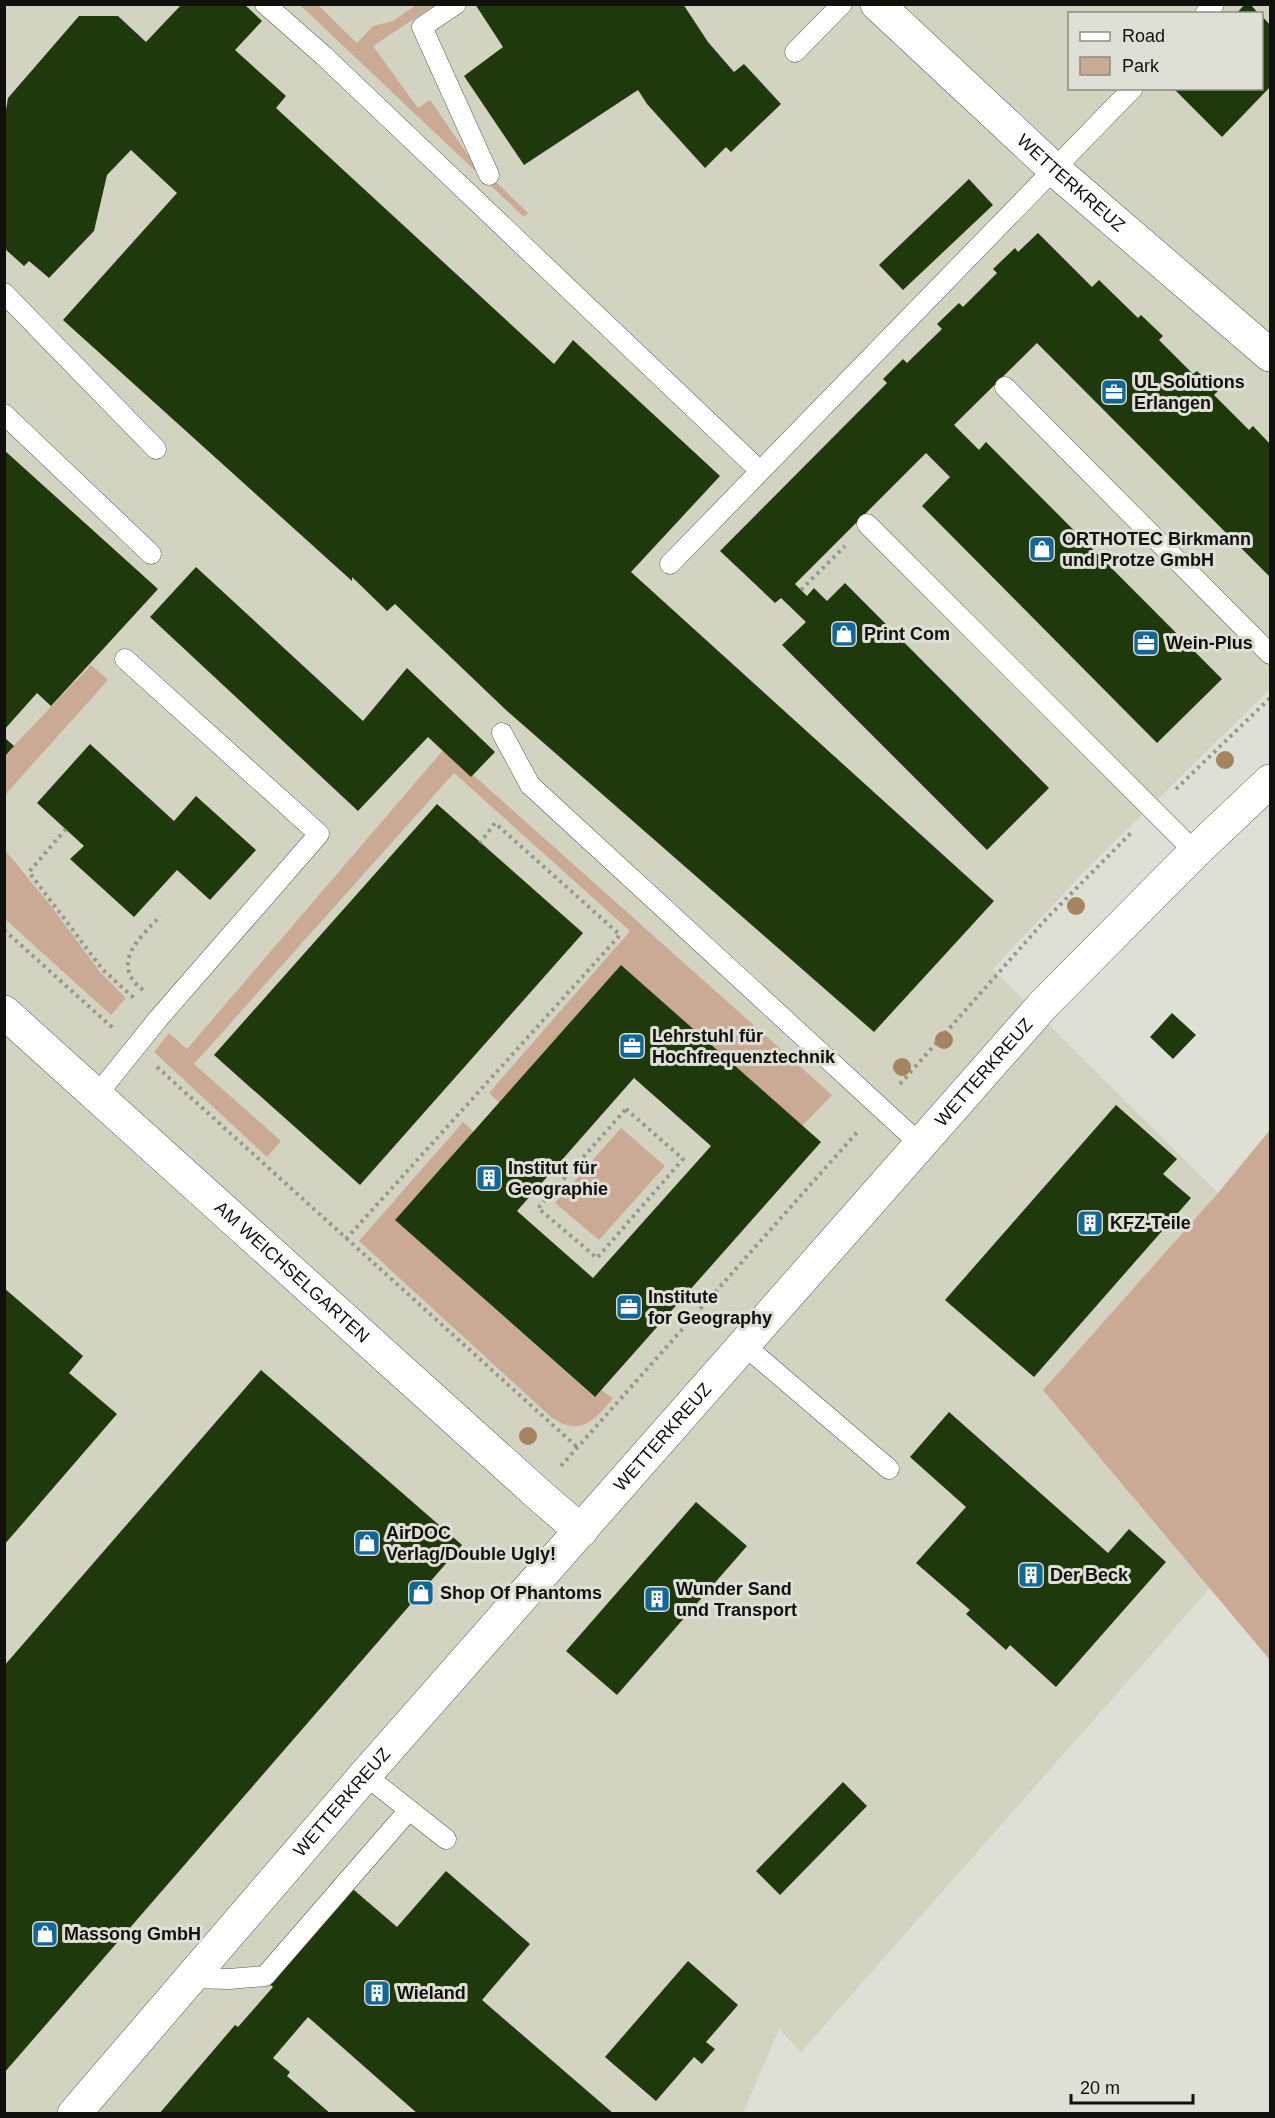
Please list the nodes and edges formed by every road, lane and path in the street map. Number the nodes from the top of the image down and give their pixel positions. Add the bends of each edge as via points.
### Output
1 (266, 4) edge
2 (456, 4) edge
3 (842, 4) edge
4 (877, 4) edge
5 (795, 52) dead end
6 (1131, 90) edge
7 (1055, 171) junction
8 (489, 175) dead end
9 (4, 293) edge
10 (1270, 355) edge
11 (1005, 387) dead end
12 (4, 414) edge
13 (156, 449) dead end
14 (760, 471) junction
15 (867, 524) joint
16 (151, 554) dead end
17 (670, 564) dead end
18 (801, 590) dead end
19 (1270, 654) edge
20 (125, 660) dead end
21 (502, 733) dead end
22 (1270, 781) edge
23 (66, 829) dead end
24 (480, 843) dead end
25 (1195, 852) junction
26 (160, 916) dead end
27 (4, 930) edge
28 (4, 1012) edge
29 (162, 1014) junction
30 (134, 1047) junction
31 (96, 1096) junction
32 (920, 1144) junction
33 (562, 1181) joint
34 (346, 1239) junction
35 (744, 1345) junction
36 (577, 1447) dead end
37 (889, 1469) dead end
38 (581, 1531) junction
39 (365, 1775) junction
40 (409, 1810) junction
41 (446, 1839) dead end
42 (190, 1978) junction
43 (74, 2114) edge

1 - 14 lane
2 - 8 lane via 422,27
3 - 5 lane
4 - 7 street, WETTERKREUZ
6 - 7 lane
7 - 10 street, WETTERKREUZ
7 - 14 lane
9 - 13 lane
11 - 19 lane
12 - 16 lane
14 - 17 lane
15 - 18 path
15 - 25 lane
20 - 29 lane via 319,834
21 - 32 lane via 530,786
22 - 25 street, WETTERKREUZ
23 - 29 path via 29,872 103,970
24 - 34 path via 495,824 620,935
25 - 32 street, WETTERKREUZ via 1043,1005
26 - 29 path via 130,952 128,964 135,984
27 - 30 path
28 - 31 street, AM WEICHSELGARTEN
29 - 30 lane
30 - 31 lane
30 - 34 path
31 - 38 street, AM WEICHSELGARTEN
32 - 35 street, WETTERKREUZ
33 - 33 path via 537,1208 597,1258 683,1159 626,1109
34 - 36 path
35 - 37 lane
35 - 38 street, WETTERKREUZ
38 - 39 street, WETTERKREUZ
39 - 40 lane
39 - 42 street, WETTERKREUZ
40 - 41 lane
40 - 42 lane via 265,1976
42 - 43 street, WETTERKREUZ

